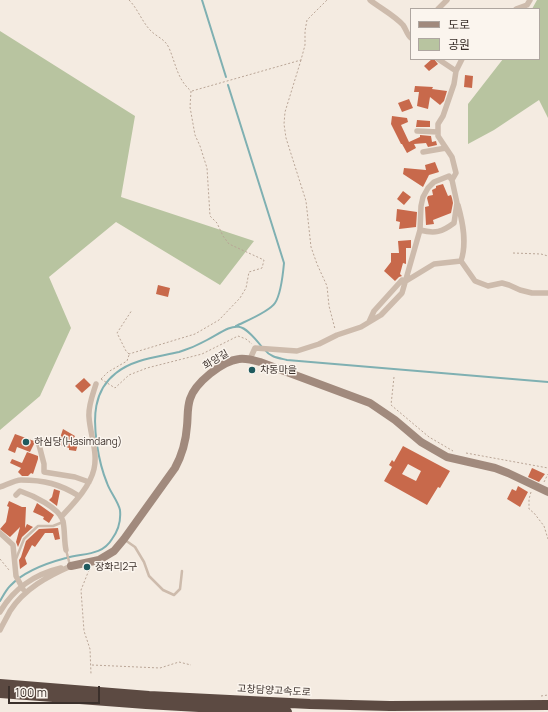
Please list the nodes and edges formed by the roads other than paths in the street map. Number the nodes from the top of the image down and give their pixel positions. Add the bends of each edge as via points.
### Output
1 (370, 0) edge
2 (447, 0) edge
3 (530, 0) edge
4 (439, 8) edge
5 (519, 8) edge
6 (410, 38) edge
7 (440, 60) edge
8 (462, 60) edge
9 (456, 71) junction
10 (417, 131) dead end
11 (438, 132) junction
12 (446, 148) junction
13 (423, 152) dead end
14 (452, 180) junction
15 (458, 204) junction
16 (420, 230) junction
17 (461, 261) junction
18 (406, 281) junction
19 (548, 293) edge
20 (369, 322) junction
21 (250, 359) junction
22 (96, 384) dead end
23 (38, 441) dead end
24 (89, 482) junction
25 (0, 487) edge
26 (541, 489) edge
27 (16, 494) dead end
28 (79, 496) junction
29 (62, 519) junction
30 (0, 533) edge
31 (124, 539) junction
32 (66, 550) joint
33 (15, 562) junction
34 (70, 563) junction
35 (182, 571) dead end
36 (21, 585) junction
37 (26, 593) junction
38 (0, 612) edge
39 (0, 630) edge
40 (0, 684) edge
41 (16, 690) junction
42 (0, 693) edge
43 (548, 705) edge
44 (287, 712) edge

1 - 6 street via 403,25
2 - 4 street
3 - 5 street via 527,5
7 - 9 street
8 - 9 street
9 - 11 street via 454,84 438,124
10 - 11 street
11 - 12 street
12 - 13 street
12 - 14 street via 452,157 456,173
14 - 15 street
14 - 16 street via 449,176 434,182 428,188 421,206
15 - 16 street via 454,223 444,230 430,233
15 - 17 street via 464,232
16 - 18 street
17 - 18 street via 434,264
17 - 19 street via 475,281 488,286 502,283 532,294
18 - 20 street via 402,293 380,315
18 - 20 street via 402,280 388,294 374,311
20 - 21 street via 297,351 256,348
21 - 26 street, 화양길 via 370,403 421,442 447,457 495,468
21 - 31 street, 화양길 via 226,363 198,384 190,398 186,438 180,459
22 - 24 street via 89,415 95,456
23 - 24 street via 44,472 75,476
24 - 28 street
25 - 28 street via 20,480 45,481
27 - 29 street via 20,491 50,504
28 - 29 street
29 - 32 street
29 - 33 lane via 53,526 38,526 24,539
30 - 33 street via 13,545
31 - 34 street, 화양길 via 110,554 93,561
31 - 35 lane via 135,547 149,576 163,590 174,595 180,589
32 - 34 lane
33 - 36 street via 16,576
34 - 36 street, 화양길
34 - 37 street, 화양길
36 - 37 street
36 - 38 street, 화양길
37 - 39 street, 화양길 via 10,611
40 - 41 highway, 고창담양고속도로
41 - 42 highway, 고창담양고속도로
41 - 43 highway, 고창담양고속도로 via 310,704
41 - 44 highway, 고창담양고속도로 via 161,705

